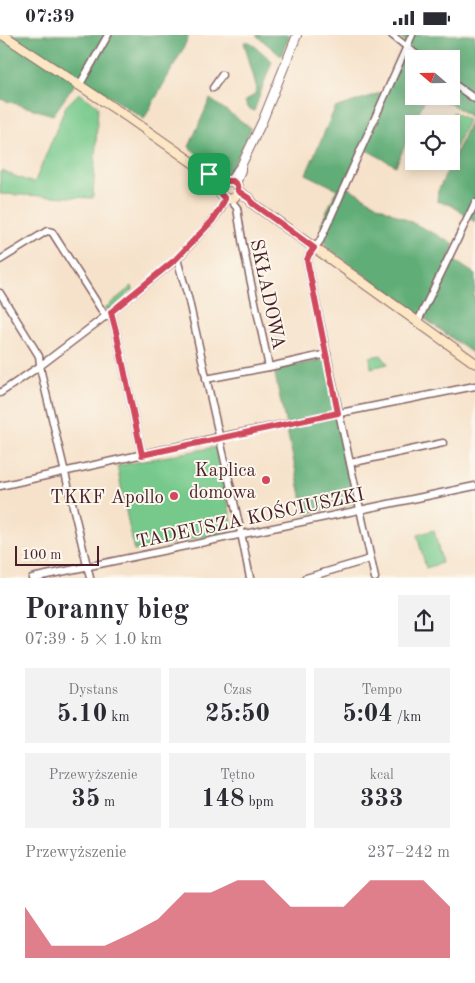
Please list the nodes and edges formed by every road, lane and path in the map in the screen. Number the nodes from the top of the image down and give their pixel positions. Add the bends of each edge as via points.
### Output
1 (3, 35) edge
2 (108, 35) edge
3 (297, 35) edge
4 (392, 35) edge
5 (412, 35) edge
6 (407, 47) junction
7 (411, 50) edge
8 (222, 75) dead end
9 (79, 86) junction
10 (213, 88) dead end
11 (460, 88) edge
12 (475, 99) edge
13 (230, 190) junction
14 (475, 203) edge
15 (314, 248) junction
16 (176, 259) junction
17 (0, 260) edge
18 (0, 293) edge
19 (108, 315) junction
20 (418, 321) junction
21 (327, 354) junction
22 (475, 363) edge
23 (40, 366) junction
24 (269, 367) junction
25 (206, 379) junction
26 (475, 386) edge
27 (0, 393) edge
28 (338, 413) junction
29 (220, 437) junction
30 (443, 443) dead end
31 (142, 455) junction
32 (350, 463) junction
33 (65, 471) junction
34 (0, 486) edge
35 (475, 486) edge
36 (360, 510) junction
37 (242, 533) junction
38 (370, 559) junction
39 (87, 567) junction
40 (32, 578) edge
41 (90, 578) edge
42 (250, 578) edge
43 (306, 578) edge
44 (374, 578) edge

1 - 9 main road
2 - 9 street
3 - 13 street
4 - 6 street
5 - 6 street
6 - 7 street
6 - 15 street via 320,241
8 - 10 street
9 - 13 main road via 214,175
11 - 12 street
13 - 15 main road
13 - 16 street via 212,221
13 - 24 street, SKŁADOWA via 237,208 242,246
14 - 20 street
15 - 20 main road
15 - 21 street via 307,260
16 - 19 street
16 - 25 street
17 - 19 street via 47,231 52,232
18 - 23 street via 39,356
19 - 23 street
19 - 31 street via 118,340
20 - 22 main road
21 - 24 street
21 - 28 street
23 - 27 street
23 - 33 street
24 - 25 street
25 - 29 street
26 - 28 street
28 - 29 street
28 - 32 street
29 - 31 street
29 - 37 street
30 - 32 street
31 - 33 street
32 - 36 street
33 - 34 street
33 - 39 street
35 - 36 street, TADEUSZA KOŚCIUSZKI
36 - 37 street, TADEUSZA KOŚCIUSZKI
36 - 38 street
37 - 39 street, TADEUSZA KOŚCIUSZKI
37 - 42 street
38 - 43 street
38 - 44 street
39 - 40 street, TADEUSZA KOŚCIUSZKI
39 - 41 street

